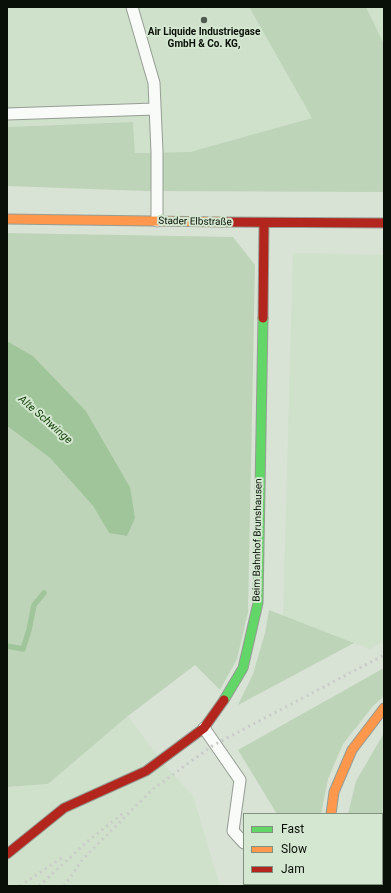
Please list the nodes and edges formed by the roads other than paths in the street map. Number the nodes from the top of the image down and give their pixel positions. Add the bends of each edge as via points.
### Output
1 (132, 7) edge
2 (155, 109) junction
3 (7, 114) edge
4 (7, 219) edge
5 (157, 222) junction
6 (264, 223) junction
7 (384, 223) edge
8 (384, 708) edge
9 (204, 728) junction
10 (331, 813) edge
11 (243, 842) edge
12 (7, 854) edge

1 - 2 lane via 154,82
2 - 3 lane
2 - 5 lane
4 - 5 street, Stader Elbstraße
5 - 6 street, Stader Elbstraße
6 - 7 street, Stader Elbstraße
6 - 9 street, Beim Bahnhof Brunshausen via 258,603 243,668 220,708
8 - 10 street via 352,750 334,792
9 - 11 lane via 240,780 233,831
9 - 12 street, Beim Bahnhof Brunshausen via 146,771 64,808

